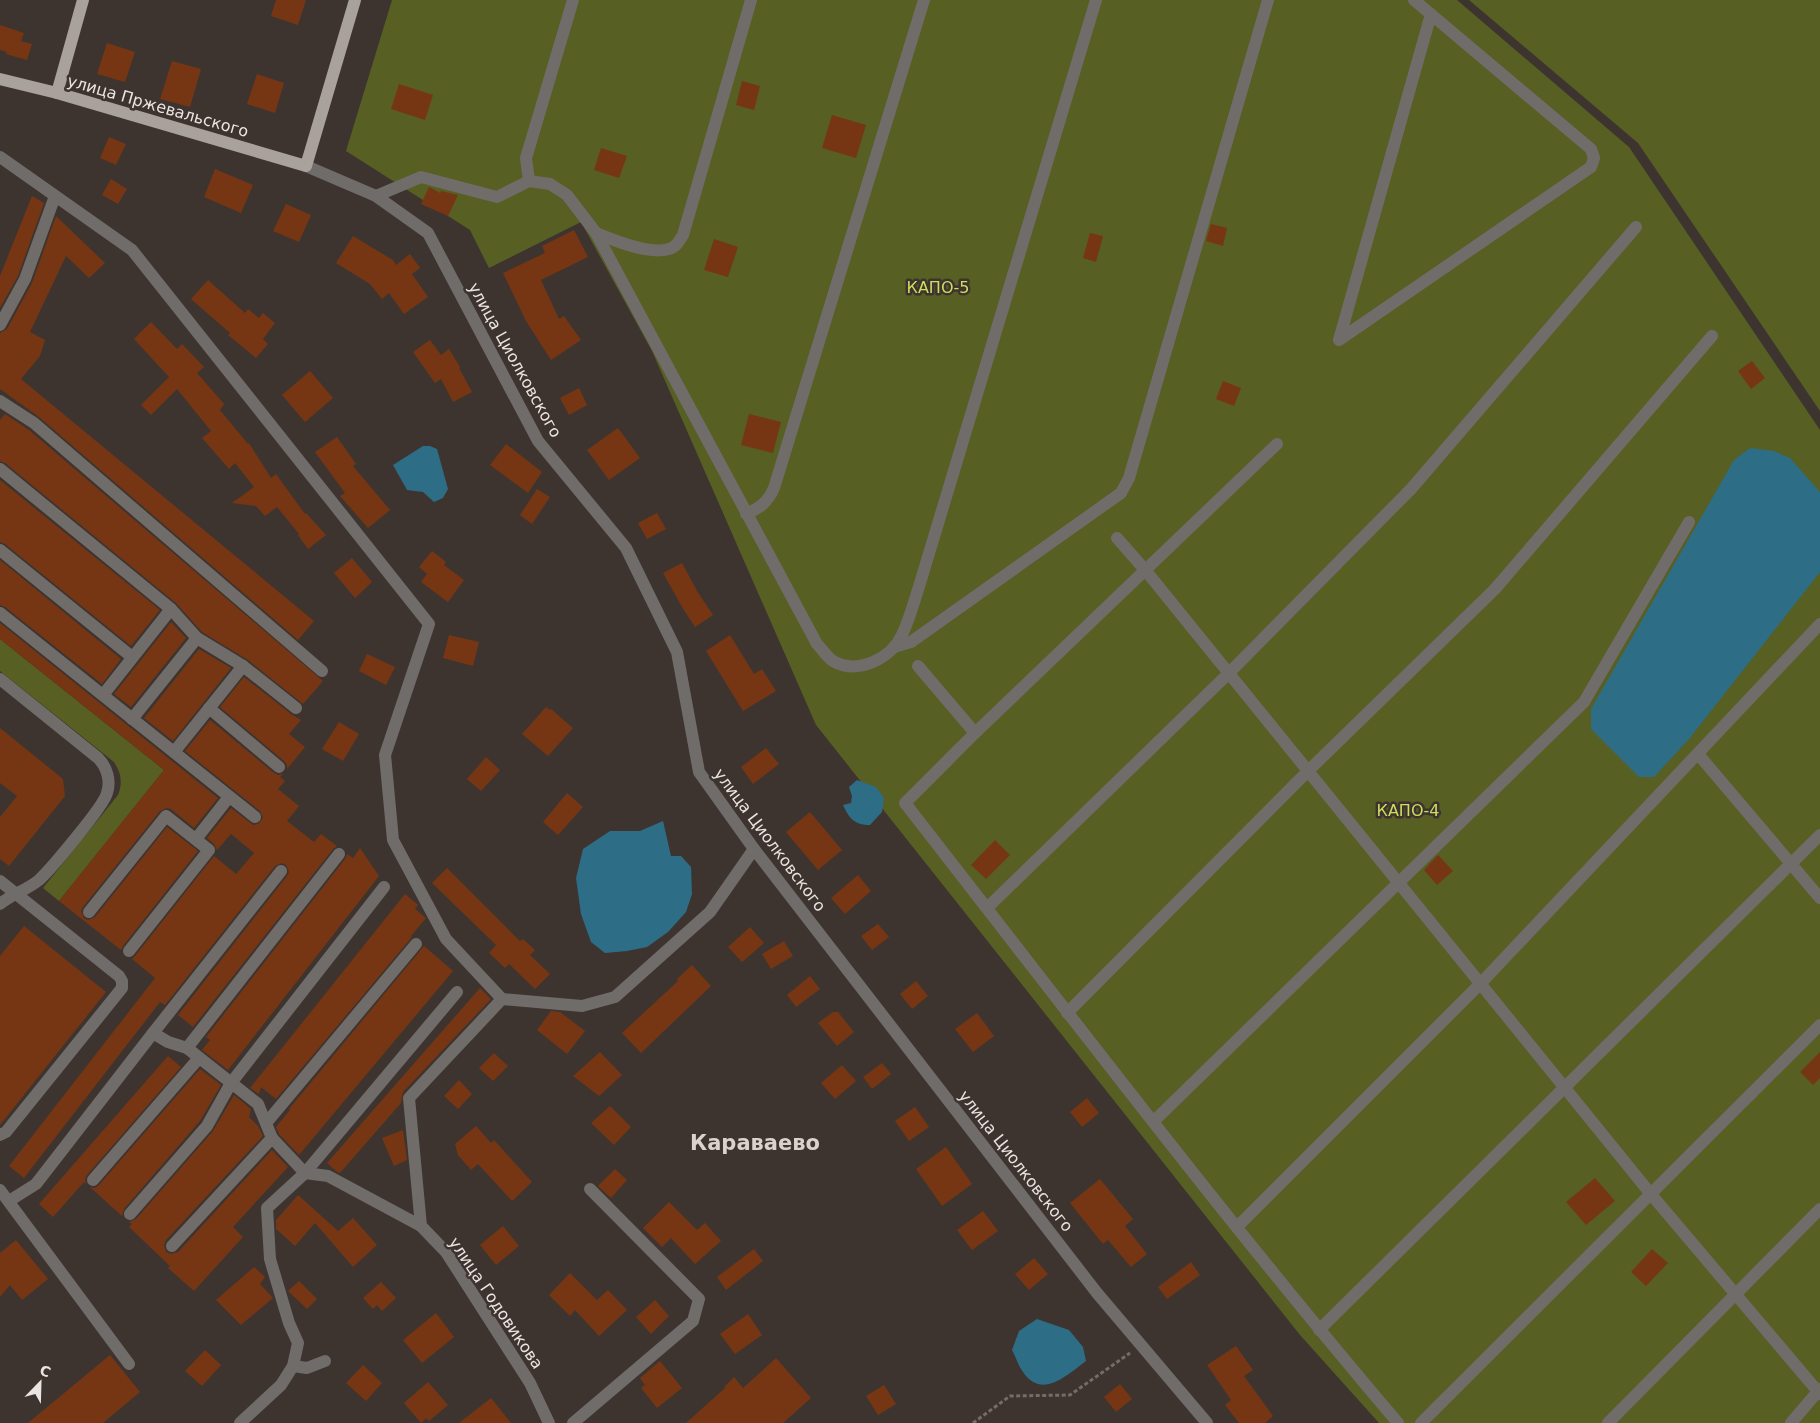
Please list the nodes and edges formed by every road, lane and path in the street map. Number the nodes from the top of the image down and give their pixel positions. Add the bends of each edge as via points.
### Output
1 (83, 0) edge
2 (355, 0) edge
3 (573, 0) edge
4 (751, 0) edge
5 (924, 0) edge
6 (1096, 0) edge
7 (1268, 0) edge
8 (1414, 0) edge
9 (1431, 14) junction
10 (0, 78) edge
11 (57, 93) junction
12 (0, 157) edge
13 (306, 166) junction
14 (529, 181) junction
15 (55, 196) junction
16 (376, 196) junction
17 (1636, 226) dead end
18 (596, 234) junction
19 (0, 326) edge
20 (1712, 336) dead end
21 (0, 402) edge
22 (1277, 444) dead end
23 (0, 469) edge
24 (746, 514) junction
25 (1689, 522) dead end
26 (1118, 538) dead end
27 (0, 550) edge
28 (1146, 571) junction
29 (172, 608) junction
30 (0, 613) edge
31 (1820, 624) edge
32 (197, 638) junction
33 (894, 648) junction
34 (132, 658) junction
35 (243, 666) junction
36 (918, 666) dead end
37 (322, 671) dead end
38 (1229, 673) junction
39 (0, 679) edge
40 (103, 695) junction
41 (209, 708) junction
42 (296, 708) dead end
43 (132, 719) junction
44 (975, 733) junction
45 (174, 752) junction
46 (1698, 754) junction
47 (279, 767) dead end
48 (1308, 771) junction
49 (230, 797) junction
50 (255, 817) dead end
51 (1820, 835) edge
52 (196, 839) junction
53 (754, 849) junction
54 (339, 854) dead end
55 (1791, 864) junction
56 (281, 871) dead end
57 (0, 881) edge
58 (1398, 882) junction
59 (384, 887) dead end
60 (16, 894) junction
61 (1820, 898) edge
62 (0, 904) edge
63 (987, 908) junction
64 (89, 912) dead end
65 (416, 944) dead end
66 (129, 951) dead end
67 (1481, 983) junction
68 (457, 992) dead end
69 (502, 1000) junction
70 (1068, 1013) junction
71 (1820, 1025) edge
72 (152, 1033) junction
73 (187, 1048) junction
74 (200, 1058) junction
75 (231, 1082) junction
76 (1565, 1088) junction
77 (1154, 1121) junction
78 (266, 1122) junction
79 (0, 1135) edge
80 (272, 1138) junction
81 (305, 1173) junction
82 (94, 1180) dead end
83 (590, 1189) dead end
84 (0, 1190) edge
85 (1650, 1193) junction
86 (8, 1201) junction
87 (1820, 1209) edge
88 (130, 1214) dead end
89 (421, 1226) junction
90 (1237, 1227) junction
91 (172, 1246) dead end
92 (1735, 1294) junction
93 (1319, 1330) junction
94 (1141, 1345) junction
95 (325, 1361) dead end
96 (129, 1364) dead end
97 (293, 1366) junction
98 (1819, 1391) edge
99 (240, 1423) edge
100 (549, 1423) edge
101 (573, 1423) edge
102 (973, 1423) edge
103 (1207, 1423) edge
104 (1398, 1423) edge
105 (1421, 1423) edge
106 (1608, 1423) edge
107 (1790, 1423) edge

1 - 11 main road
2 - 13 main road
3 - 14 street via 526,158
4 - 18 street via 683,235 675,246 662,251 635,247
5 - 24 street via 774,488 760,508
6 - 33 street via 946,500 901,636
7 - 33 street via 1125,487 1121,493 911,642
8 - 9 street
9 - 9 street via 1591,149 1594,158 1591,167 1339,340
10 - 11 main road, улица Пржевальского
11 - 13 main road, улица Пржевальского
12 - 15 street
13 - 16 street, улица Циолковского
14 - 16 street via 497,197 421,177
14 - 18 street via 550,184 567,195
15 - 19 street via 26,279
15 - 69 street via 132,250 429,624 385,755 393,840 446,939
16 - 53 street, улица Циолковского via 428,233 538,441 626,548 676,652 699,772
17 - 38 street via 1412,489
18 - 24 street
20 - 48 street via 1495,589
21 - 37 street via 34,423
22 - 28 street
23 - 29 street
24 - 33 street via 817,644 833,661 851,667 868,664
25 - 58 street via 1584,702
26 - 28 street
27 - 34 street
28 - 38 street
28 - 44 street
29 - 32 street
29 - 34 street
30 - 40 street
31 - 46 street
32 - 35 street
32 - 43 street
34 - 40 street
35 - 41 street
35 - 42 street
36 - 44 street
38 - 48 street
38 - 63 street
39 - 60 street via 98,758 108,776 104,801 45,874
40 - 43 street
41 - 45 street
41 - 47 street
43 - 45 street
44 - 63 street via 905,803
45 - 49 street
46 - 55 street
46 - 67 street
48 - 58 street
48 - 70 street
49 - 50 street
49 - 52 street
51 - 55 street
52 - 64 street via 166,816
52 - 66 street via 209,850
53 - 69 street via 710,912 615,997 582,1006
53 - 94 street, улица Циолковского via 1097,1293
54 - 73 street
55 - 61 street
55 - 76 street
56 - 72 street
57 - 60 street
58 - 67 street
58 - 77 street
59 - 75 street
60 - 62 street
60 - 79 street via 119,976 122,988 6,1132
63 - 70 street
65 - 78 street
67 - 76 street
67 - 90 street
68 - 81 street
69 - 89 street via 409,1098
70 - 77 street
71 - 85 street
72 - 73 street
72 - 86 street via 36,1184
73 - 74 street
74 - 75 street
74 - 82 street
75 - 78 street via 258,1104
75 - 88 street via 207,1126
76 - 85 street
76 - 93 street
77 - 90 street
78 - 80 street
80 - 81 street
80 - 91 street
81 - 89 street, улица Годовикова via 328,1176
81 - 97 street via 267,1208 270,1259 298,1342
83 - 101 street via 699,1299 693,1321
84 - 86 street
85 - 92 street
85 - 105 street
86 - 96 street
87 - 92 street
89 - 100 street, улица Годовикова via 446,1252 530,1383
90 - 93 street
92 - 98 street
92 - 106 street
93 - 104 street
94 - 102 path via 1070,1395 1010,1396
94 - 103 street, улица Циолковского
95 - 97 street via 307,1368
97 - 99 street via 281,1385
98 - 107 street

